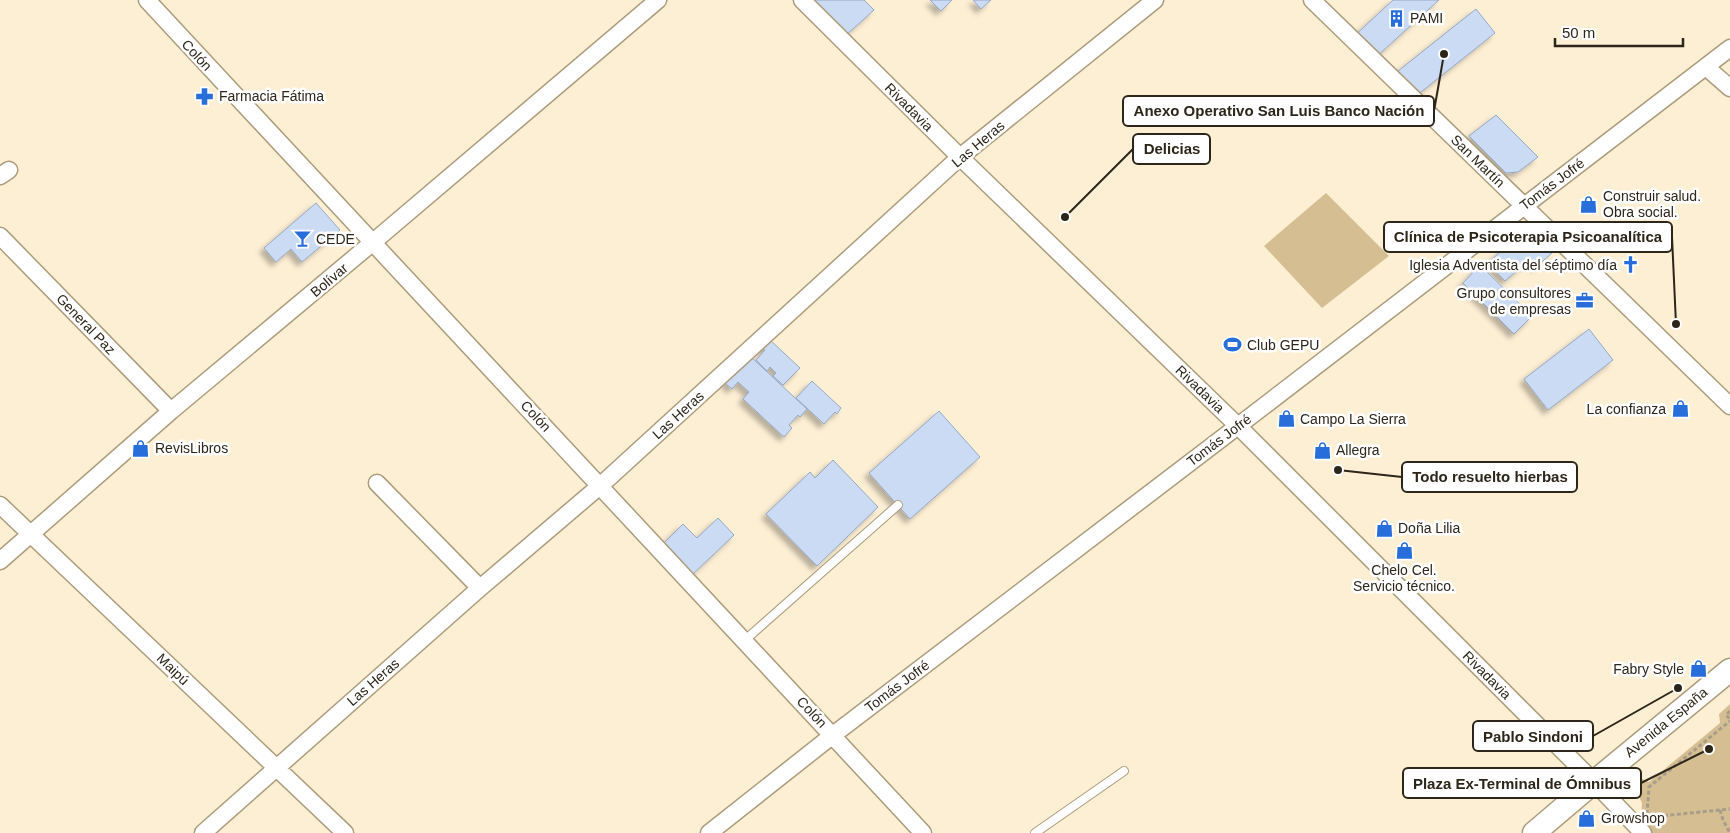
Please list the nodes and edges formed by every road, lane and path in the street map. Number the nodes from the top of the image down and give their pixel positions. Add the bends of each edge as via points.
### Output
1 (146, 0) edge
2 (658, 0) edge
3 (802, 0) edge
4 (1155, 0) edge
5 (1312, 0) edge
6 (1730, 48) edge
7 (1706, 67) junction
8 (1730, 88) edge
9 (960, 157) junction
10 (1525, 205) junction
11 (0, 236) edge
12 (372, 243) junction
13 (1730, 406) edge
14 (171, 411) junction
15 (1238, 426) junction
16 (376, 482) dead end
17 (601, 485) junction
18 (0, 505) edge
19 (898, 505) dead end
20 (32, 534) junction
21 (0, 560) edge
22 (480, 588) junction
23 (745, 640) junction
24 (1730, 670) edge
25 (1730, 711) edge
26 (1730, 720) edge
27 (833, 735) junction
28 (276, 768) junction
29 (1124, 771) dead end
30 (1594, 782) junction
31 (1730, 809) edge
32 (1720, 810) junction
33 (203, 833) edge
34 (345, 833) edge
35 (709, 833) edge
36 (923, 833) edge
37 (1035, 833) edge
38 (1534, 833) edge
39 (1643, 833) edge
40 (1730, 833) edge

1 - 12 street, Colón
2 - 12 street, Bolívar
3 - 9 street, Rivadavia
4 - 9 street, Las Heras
5 - 10 street, San Martín
6 - 7 street, Tomás Jofré
7 - 8 street
7 - 10 street, Tomás Jofré
9 - 15 street, Rivadavia
9 - 17 street, Las Heras
10 - 13 street, San Martín
10 - 15 street, Tomás Jofré
11 - 14 street, General Paz
12 - 14 street, Bolívar
12 - 17 street, Colón
14 - 20 street, Bolívar
15 - 27 street, Tomás Jofré
15 - 30 street, Rivadavia
16 - 22 street
17 - 22 street, Las Heras
17 - 23 street, Colón
18 - 20 street, Maipú
19 - 23 lane
20 - 21 street, Bolívar
20 - 28 street, Maipú
22 - 28 street, Las Heras
23 - 27 street, Colón
24 - 30 main road, Avenida España
25 - 26 path via 1726,715
26 - 32 path via 1649,787 1646,818
27 - 35 street, Tomás Jofré
27 - 36 street, Colón
28 - 33 street, Las Heras
28 - 34 street, Maipú
29 - 37 lane
30 - 38 main road, Avenida España
30 - 39 street, Rivadavia
31 - 32 path
32 - 40 path

